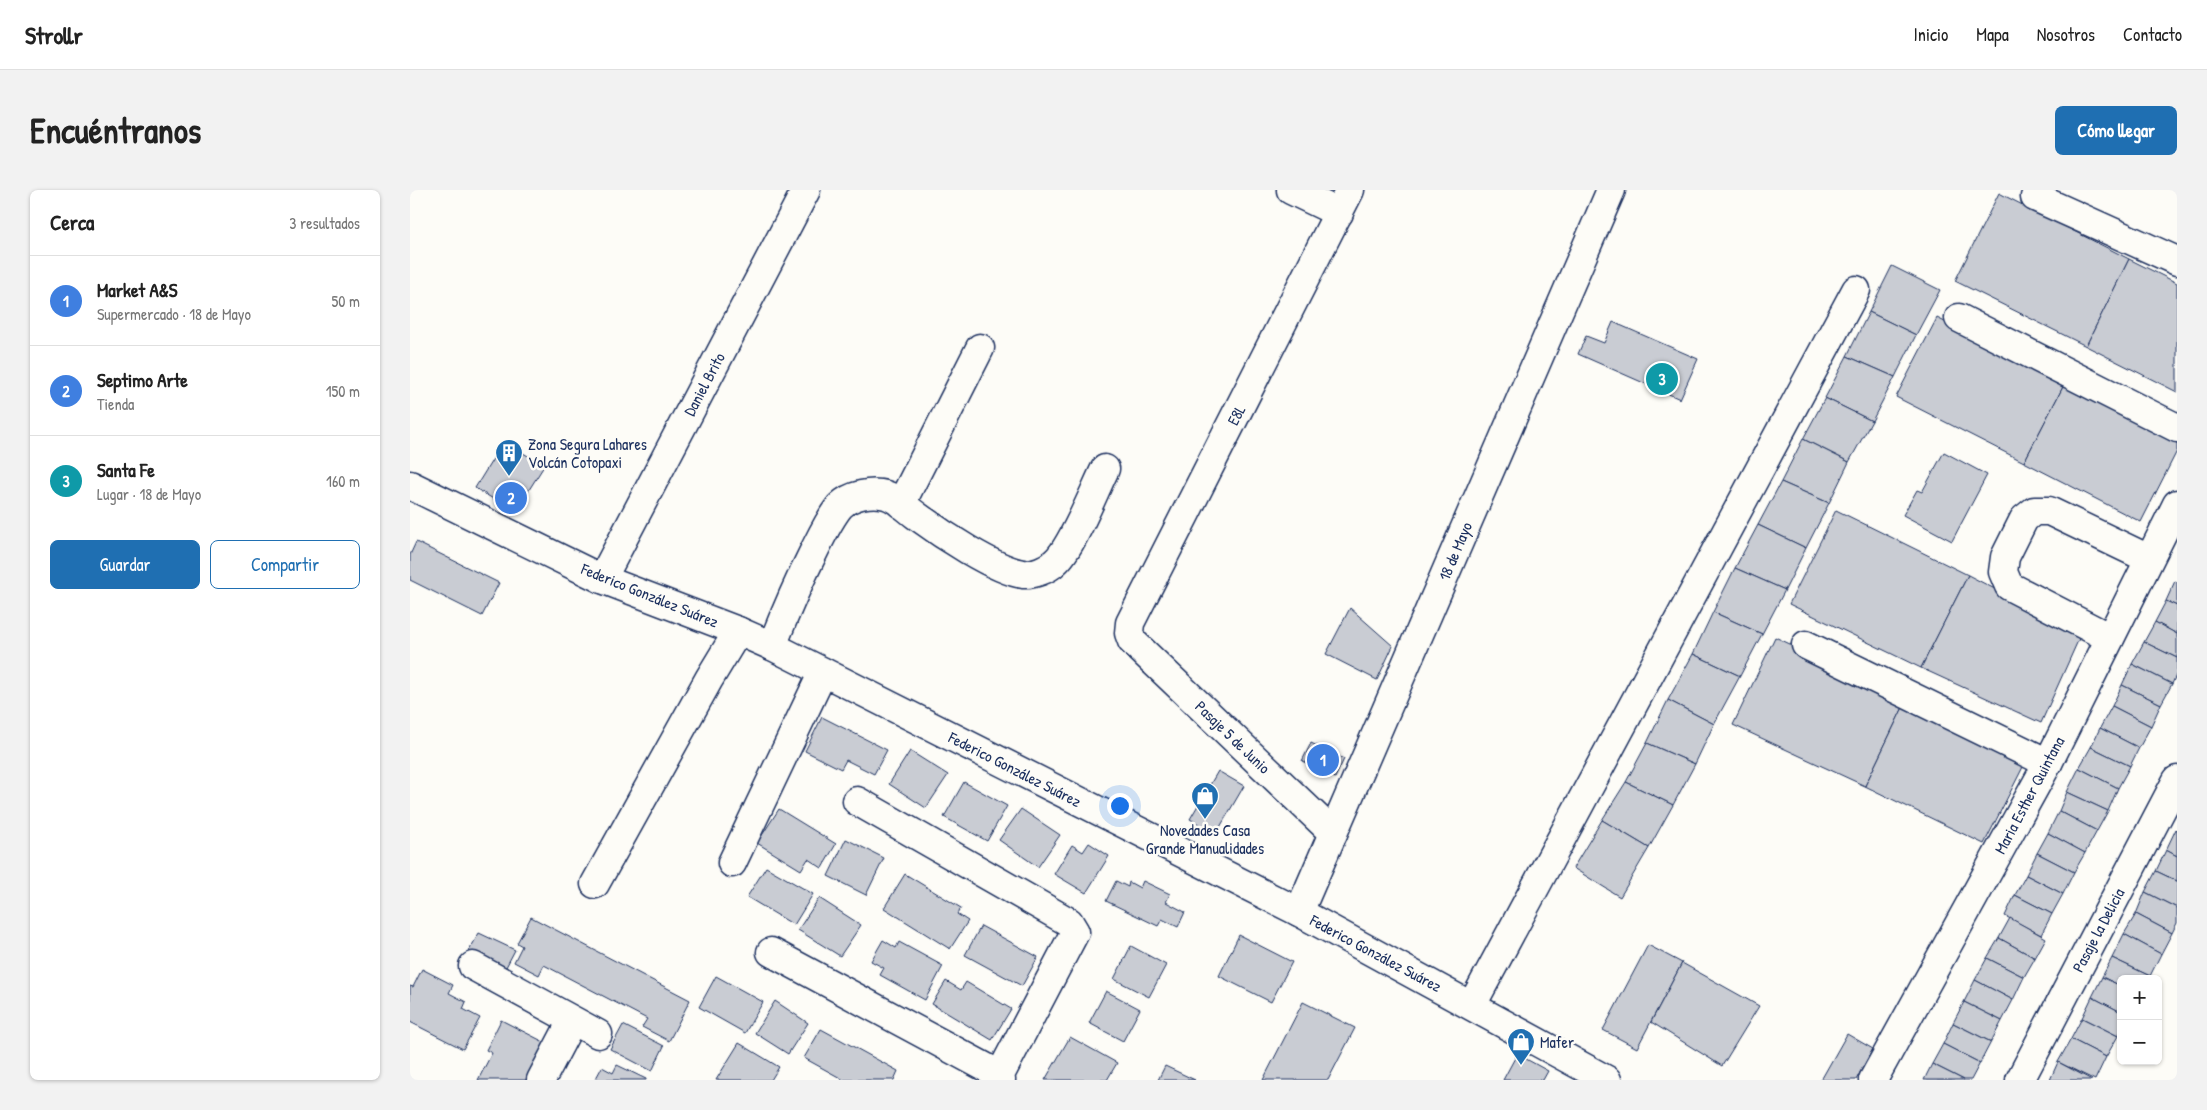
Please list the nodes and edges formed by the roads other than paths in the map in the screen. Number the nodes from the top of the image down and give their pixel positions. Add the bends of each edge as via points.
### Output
1 (806, 190) edge
2 (1291, 190) edge
3 (1611, 190) edge
4 (2035, 197) dead end
5 (1345, 201) edge
6 (2177, 261) edge
7 (1856, 290) dead end
8 (1960, 318) dead end
9 (980, 348) dead end
10 (2177, 428) edge
11 (1105, 469) dead end
12 (410, 486) edge
13 (901, 504) junction
14 (2177, 504) edge
15 (2149, 559) junction
16 (602, 579) junction
17 (738, 631) junction
18 (2110, 638) junction
19 (1132, 642) joint
20 (1806, 645) dead end
21 (772, 646) junction
22 (823, 672) junction
23 (2048, 763) junction
24 (2177, 780) edge
25 (858, 801) dead end
26 (1333, 833) junction
27 (732, 863) dead end
28 (596, 884) dead end
29 (1299, 912) junction
30 (771, 952) dead end
31 (473, 966) dead end
32 (1472, 1005) junction
33 (572, 1021) junction
34 (598, 1034) dead end
35 (1001, 1078) edge
36 (541, 1080) edge
37 (1607, 1080) edge
38 (1873, 1080) edge
39 (2020, 1080) edge

1 - 16 street, Daniel Brito
2 - 5 street
3 - 26 street, 18 de Mayo
4 - 6 street
5 - 19 street, E8L via 1130,623
7 - 32 street
8 - 10 street
9 - 13 street
11 - 13 street via 1068,545 1055,562 1040,571 1024,574 989,561
12 - 16 street, Federico González Suárez
13 - 21 street via 886,495 874,494 850,498 840,507 790,600
14 - 15 street, Maria Esther Quintana
15 - 18 street, Maria Esther Quintana
15 - 18 street via 2049,511 2034,511 2024,519 2005,557 2003,572 2009,586
16 - 17 street, Federico González Suárez
17 - 21 street, Federico González Suárez
17 - 28 street
18 - 23 street, Maria Esther Quintana
19 - 26 street, Pasaje 5 de Junio
20 - 23 street
21 - 22 street, Federico González Suárez
22 - 27 street
22 - 29 street, Federico González Suárez
23 - 38 street, Maria Esther Quintana
24 - 39 street, Pasaje la Delicia
25 - 35 street via 1069,922 1076,932
26 - 29 street, 18 de Mayo
29 - 32 street, Federico González Suárez
30 - 35 street
31 - 33 street
32 - 37 street, Federico González Suárez
33 - 34 street
33 - 36 street

